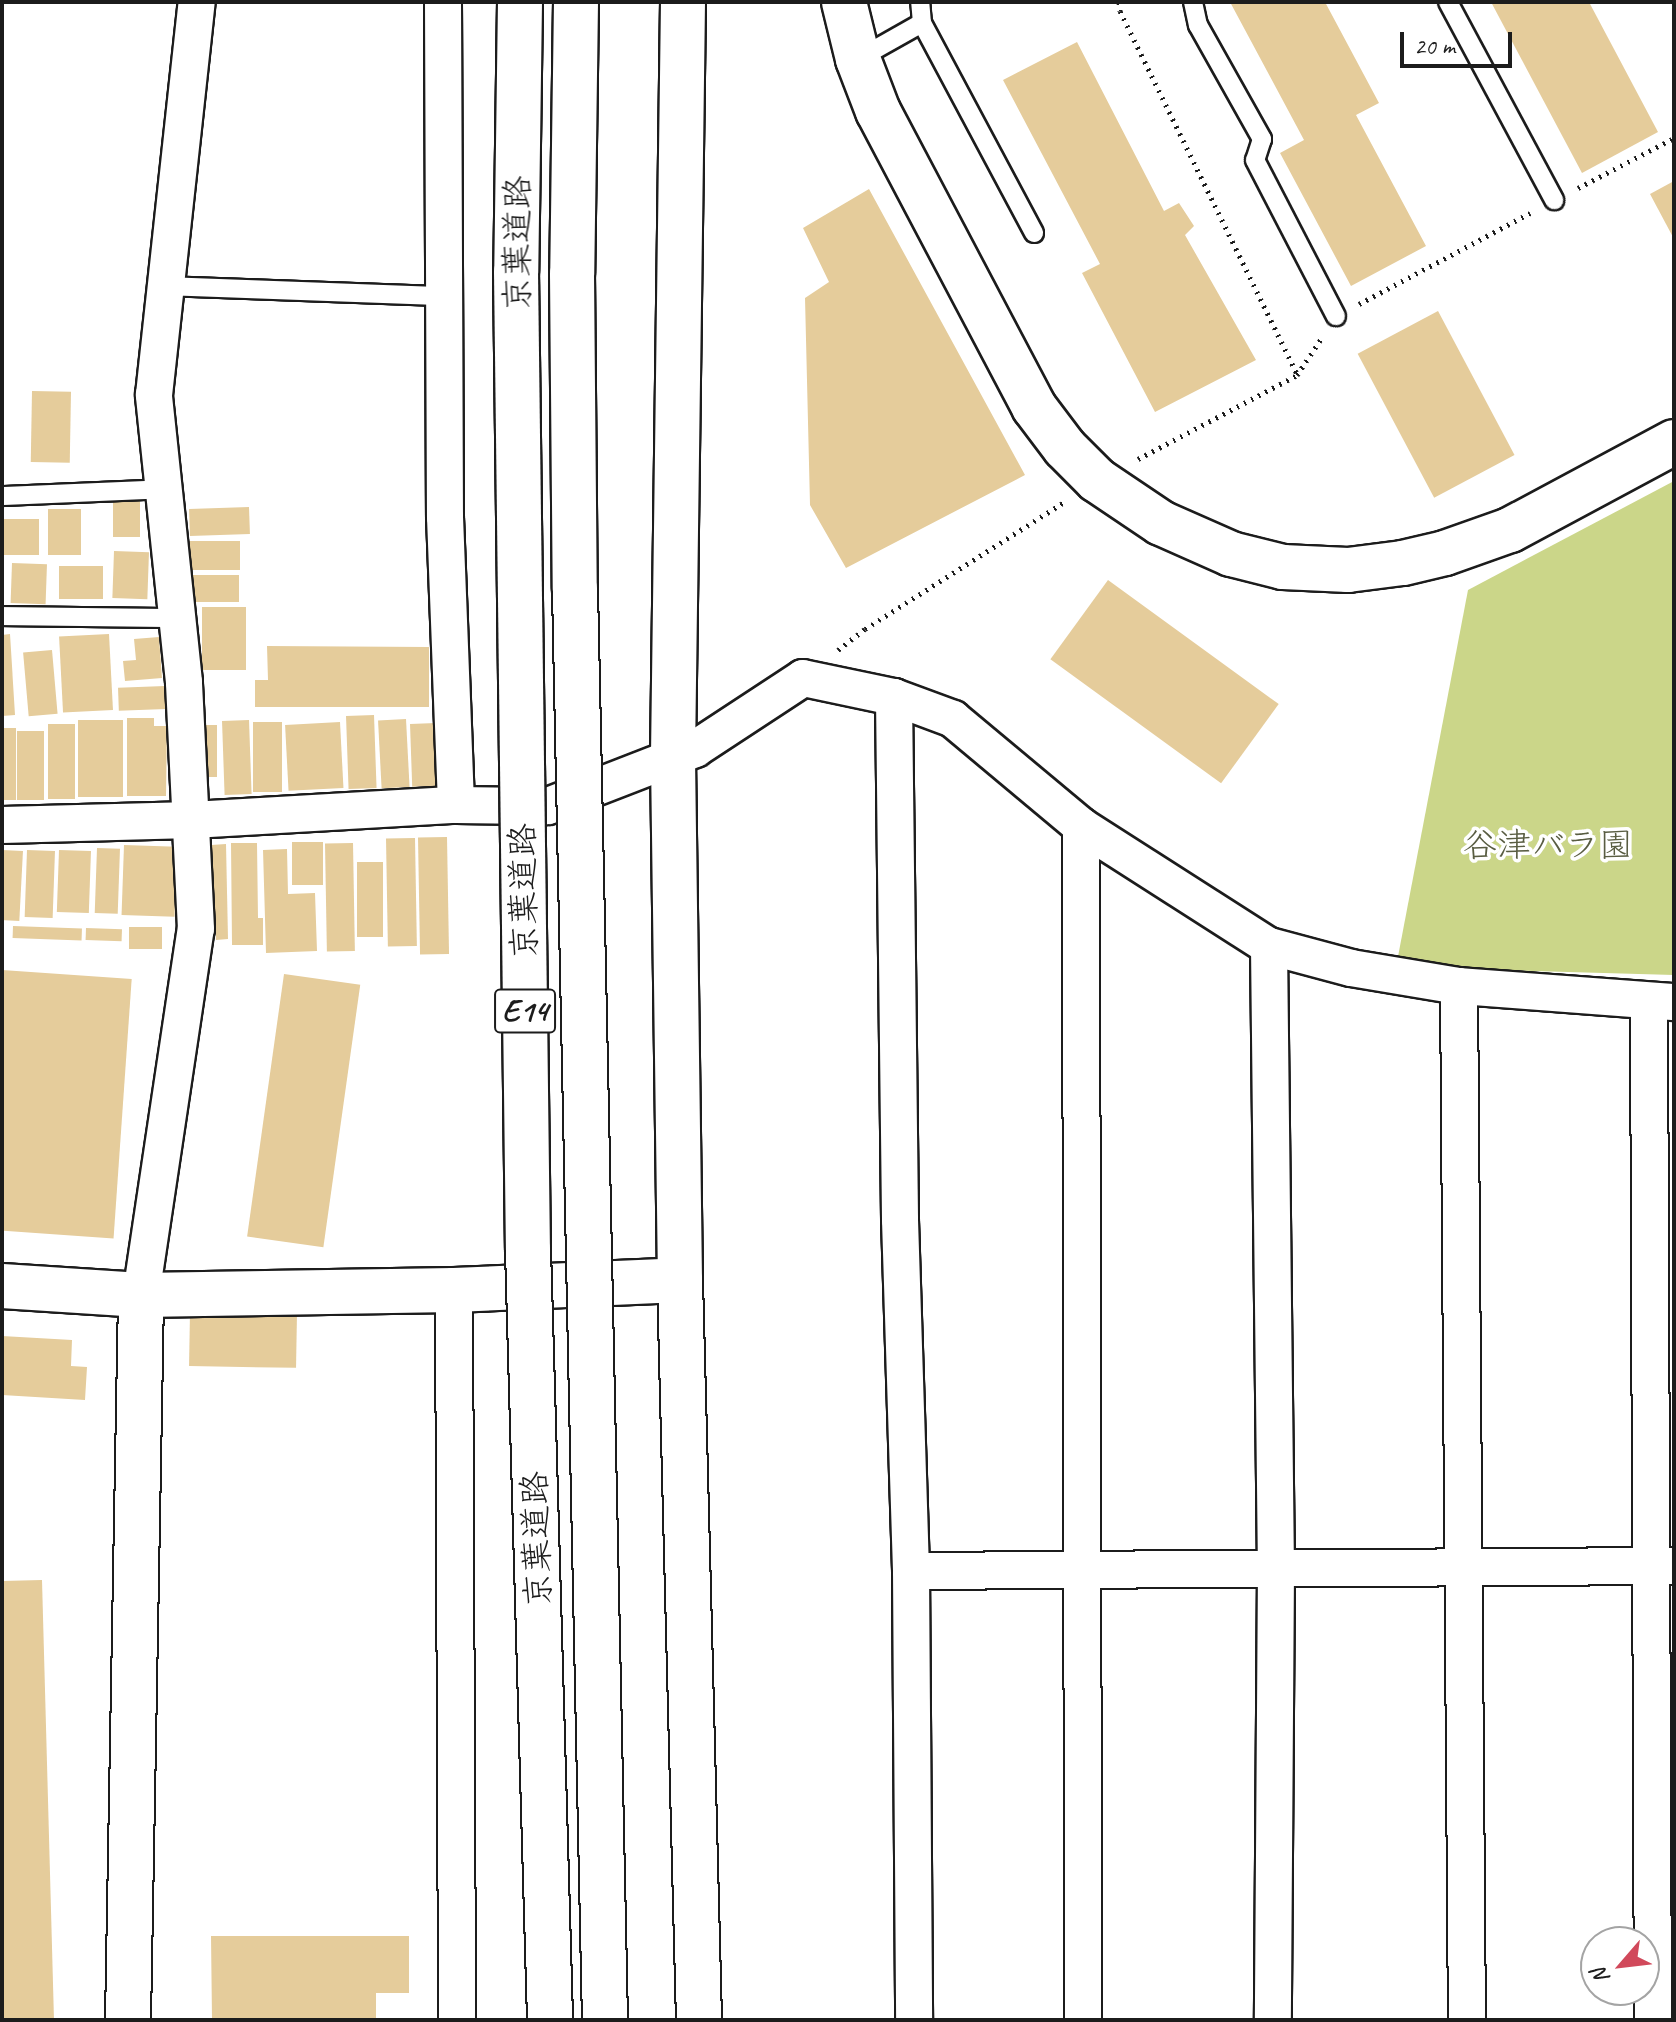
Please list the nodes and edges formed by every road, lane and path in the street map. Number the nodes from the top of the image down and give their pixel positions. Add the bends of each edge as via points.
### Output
1 (197, 2) edge
2 (443, 2) edge
3 (520, 2) edge
4 (576, 2) edge
5 (683, 2) edge
6 (844, 2) edge
7 (920, 2) edge
8 (1119, 2) edge
9 (1193, 2) edge
10 (1448, 2) edge
11 (922, 23) junction
12 (858, 59) junction
13 (1674, 138) edge
14 (1554, 200) junction
15 (1034, 233) dead end
16 (166, 286) junction
17 (443, 296) junction
18 (1336, 316) junction
19 (1297, 375) junction
20 (1674, 442) edge
21 (1097, 480) junction
22 (166, 489) junction
23 (2, 496) edge
24 (2, 616) edge
25 (178, 618) junction
26 (803, 678) junction
27 (894, 697) junction
28 (673, 759) junction
29 (456, 805) junction
30 (192, 820) junction
31 (2, 825) edge
32 (1081, 826) junction
33 (1269, 946) junction
34 (1459, 986) junction
35 (1662, 1001) edge
36 (680, 1280) junction
37 (2, 1286) edge
38 (454, 1290) junction
39 (141, 1295) junction
40 (1663, 1566) edge
41 (1464, 1567) junction
42 (1276, 1569) junction
43 (1084, 1570) junction
44 (911, 1571) junction
45 (128, 2020) edge
46 (457, 2020) edge
47 (550, 2020) edge
48 (605, 2020) edge
49 (699, 2020) edge
50 (914, 2020) edge
51 (1083, 2020) edge
52 (1273, 2020) edge
53 (1467, 2020) edge
54 (1653, 2020) edge

1 - 16 street
2 - 17 street
3 - 47 main road, 京葉道路 / E14, bridge via 516,272 528,1250
4 - 48 main road, 京葉道路 / E14, bridge via 575,589
5 - 28 main road
6 - 12 main road
7 - 11 lane
8 - 19 path
9 - 18 lane via 1198,25 1262,139 1255,160
10 - 14 lane
11 - 12 lane
11 - 15 lane
12 - 21 main road via 878,111 1034,407
13 - 14 path
14 - 18 path
16 - 17 lane
16 - 22 street via 154,395
17 - 29 street
18 - 19 path
19 - 21 path
20 - 21 main road via 1510,530 1445,553 1348,570 1283,567 1231,554 1161,523
21 - 26 path via 865,629
22 - 23 lane
22 - 25 street
24 - 25 lane
25 - 30 street
26 - 27 street
26 - 28 street
27 - 32 street via 953,719
27 - 44 street via 900,1220
28 - 29 street via 548,806
28 - 36 main road
29 - 30 street
30 - 31 street
30 - 39 street via 196,929
32 - 33 street
32 - 43 street
33 - 34 street via 1351,968
33 - 42 street
34 - 35 street
34 - 41 street
35 - 40 street
36 - 38 main road
36 - 49 main road
37 - 39 main road
38 - 39 main road
38 - 46 street
39 - 45 main road
40 - 41 street
40 - 54 street
41 - 42 street
41 - 53 street
42 - 43 street
42 - 52 street
43 - 44 street
43 - 51 street
44 - 50 street

